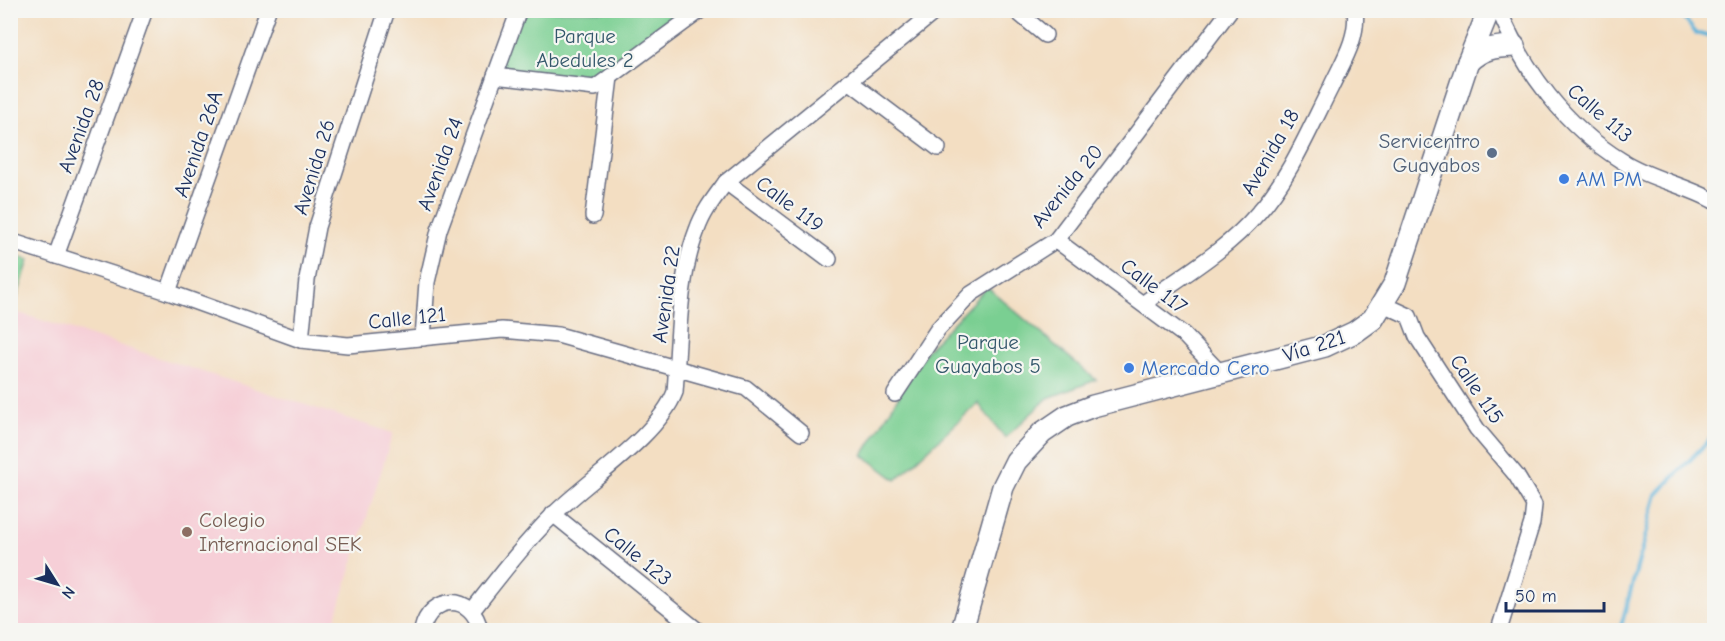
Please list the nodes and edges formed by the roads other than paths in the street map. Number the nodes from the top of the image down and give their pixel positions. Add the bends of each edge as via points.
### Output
1 (146, 10) edge
2 (268, 10) edge
3 (387, 10) edge
4 (519, 10) edge
5 (701, 10) edge
6 (937, 10) edge
7 (1015, 10) edge
8 (1230, 10) edge
9 (1355, 10) edge
10 (1489, 10) edge
11 (1499, 10) edge
12 (1045, 35) dead end
13 (1514, 46) junction
14 (1468, 62) junction
15 (495, 76) junction
16 (610, 77) junction
17 (849, 81) junction
18 (938, 148) dead end
19 (726, 182) junction
20 (1714, 201) edge
21 (593, 216) dead end
22 (1056, 240) junction
23 (10, 241) edge
24 (56, 256) junction
25 (829, 259) dead end
26 (168, 292) junction
27 (1144, 303) junction
28 (1383, 303) junction
29 (423, 338) junction
30 (301, 340) junction
31 (678, 367) junction
32 (1220, 373) junction
33 (895, 394) dead end
34 (801, 434) dead end
35 (554, 514) junction
36 (472, 611) junction
37 (422, 630) edge
38 (480, 630) edge
39 (697, 630) edge
40 (962, 630) edge
41 (1499, 630) edge

1 - 24 street, Avenida 28
2 - 26 street, Avenida 26A
3 - 30 street, Avenida 26 via 317,226
4 - 15 street, Avenida 24
5 - 16 street
6 - 17 street, Avenida 22
7 - 12 street
8 - 22 street, Avenida 20
9 - 27 street, Avenida 18 via 1357,21 1350,47 1278,187 1258,214 1225,245
10 - 14 main road, Vía 221
11 - 13 street, Calle 113
13 - 14 main road via 1477,52
13 - 20 street, Calle 113 via 1542,90 1593,140 1622,161
14 - 28 main road, Vía 221 via 1395,283
15 - 16 street via 595,88
15 - 29 street, Avenida 24 via 439,230 427,282
16 - 21 street
17 - 18 street
17 - 19 street, Avenida 22
19 - 25 street, Calle 119
19 - 31 street, Avenida 22 via 696,231 684,286
22 - 27 street, Calle 117
22 - 33 street, Avenida 20 via 971,294 938,329
23 - 24 street, Calle 121
24 - 26 street, Calle 121
26 - 30 street, Calle 121
27 - 32 street, Calle 117 via 1184,335
28 - 32 main road, Vía 221 via 1372,319 1355,332 1325,346
28 - 41 street, Calle 115 via 1409,316 1417,337 1476,429 1516,475 1534,505
29 - 30 street, Calle 121 via 348,345
29 - 31 street, Calle 121 via 502,330 558,335
31 - 34 street, Calle 121 via 746,388
31 - 35 street, Avenida 22 via 675,392 661,418
32 - 40 main road, Vía 221 via 1093,406 1067,416 1042,433 1016,461 1003,487
35 - 36 street, Avenida 22 via 520,549
35 - 39 street, Calle 123
36 - 37 street via 452,602 440,605 431,611
36 - 38 street

